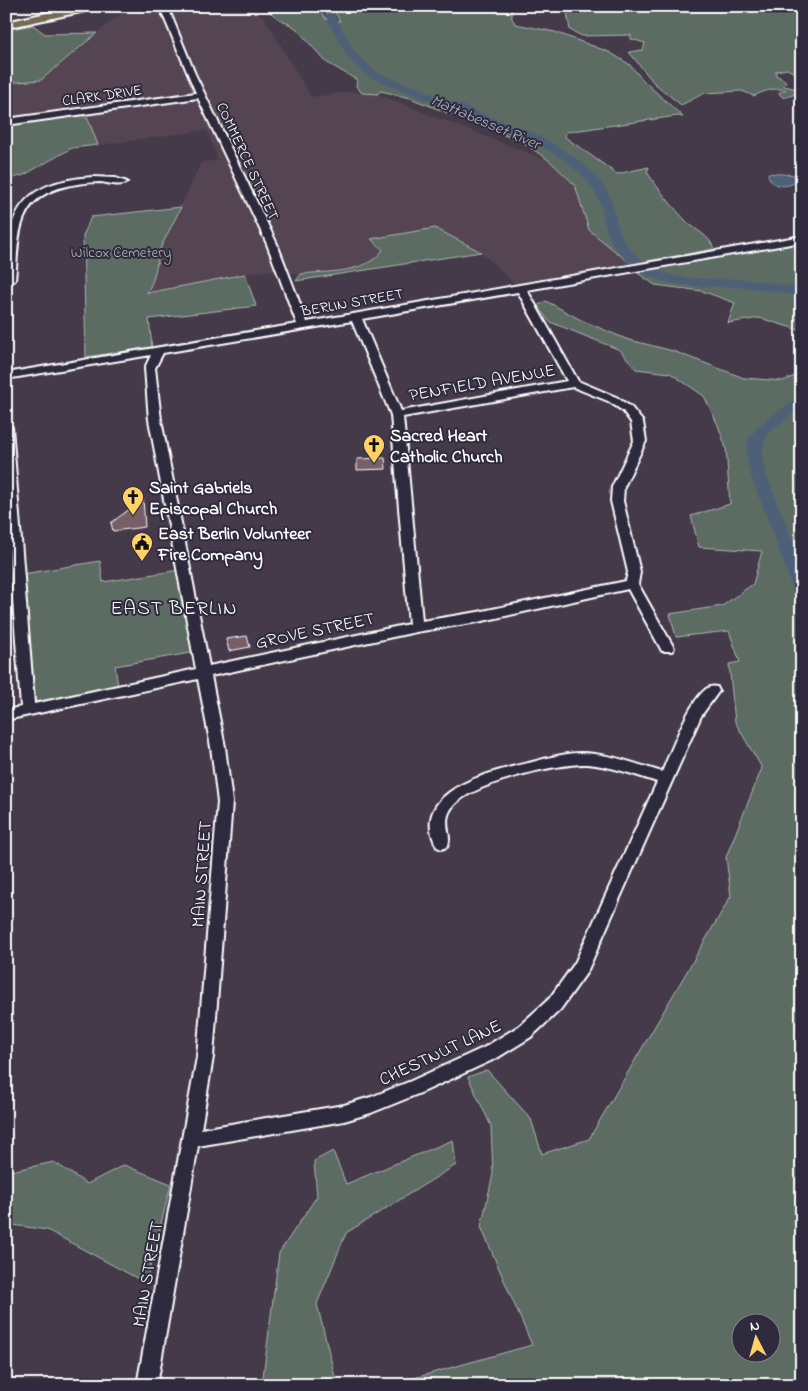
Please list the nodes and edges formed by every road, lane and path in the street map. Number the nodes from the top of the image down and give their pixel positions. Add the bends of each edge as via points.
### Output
1 (58, 6) edge
2 (95, 6) edge
3 (164, 10) dead end
4 (6, 17) edge
5 (6, 25) edge
6 (201, 95) junction
7 (6, 122) edge
8 (122, 182) dead end
9 (802, 239) edge
10 (6, 283) edge
11 (521, 288) junction
12 (356, 317) junction
13 (303, 326) junction
14 (159, 350) junction
15 (130, 354) junction
16 (150, 368) junction
17 (6, 376) edge
18 (574, 383) junction
19 (397, 415) junction
20 (6, 427) edge
21 (11, 542) edge
22 (632, 584) junction
23 (416, 627) junction
24 (667, 648) dead end
25 (202, 673) junction
26 (712, 691) dead end
27 (28, 710) junction
28 (6, 715) edge
29 (667, 779) junction
30 (442, 843) dead end
31 (191, 1139) junction
32 (147, 1385) edge

1 - 4 highway
2 - 5 highway
3 - 6 street, COMMERCE STREET
6 - 7 street, CLARK DRIVE
6 - 13 street, COMMERCE STREET via 272,244
8 - 10 street via 105,178 72,182 50,187 29,199 17,221 12,240 10,280
9 - 11 street, BERLIN STREET
11 - 12 street, BERLIN STREET
11 - 18 street
12 - 13 street, BERLIN STREET
12 - 19 street
13 - 14 street, BERLIN STREET
14 - 15 street, BERLIN STREET
14 - 16 street
15 - 16 street
15 - 17 street, BERLIN STREET
16 - 25 street, MAIN STREET via 155,420
18 - 19 street, PENFIELD AVENUE
18 - 22 street via 620,404 632,415 639,428 638,448 618,487 617,501 634,572
19 - 23 street
20 - 21 street
21 - 27 street
22 - 23 street, GROVE STREET
22 - 24 street
23 - 25 street, GROVE STREET
25 - 27 street, GROVE STREET
25 - 31 street, MAIN STREET via 218,747 225,802 206,1048
26 - 29 street, CHESTNUT LANE via 695,715
27 - 28 street, GROVE STREET
29 - 30 street via 606,762 571,759 488,779 460,791 444,807 437,823
29 - 31 street, CHESTNUT LANE via 581,967 568,990 533,1027 487,1055 358,1109
31 - 32 street, MAIN STREET

